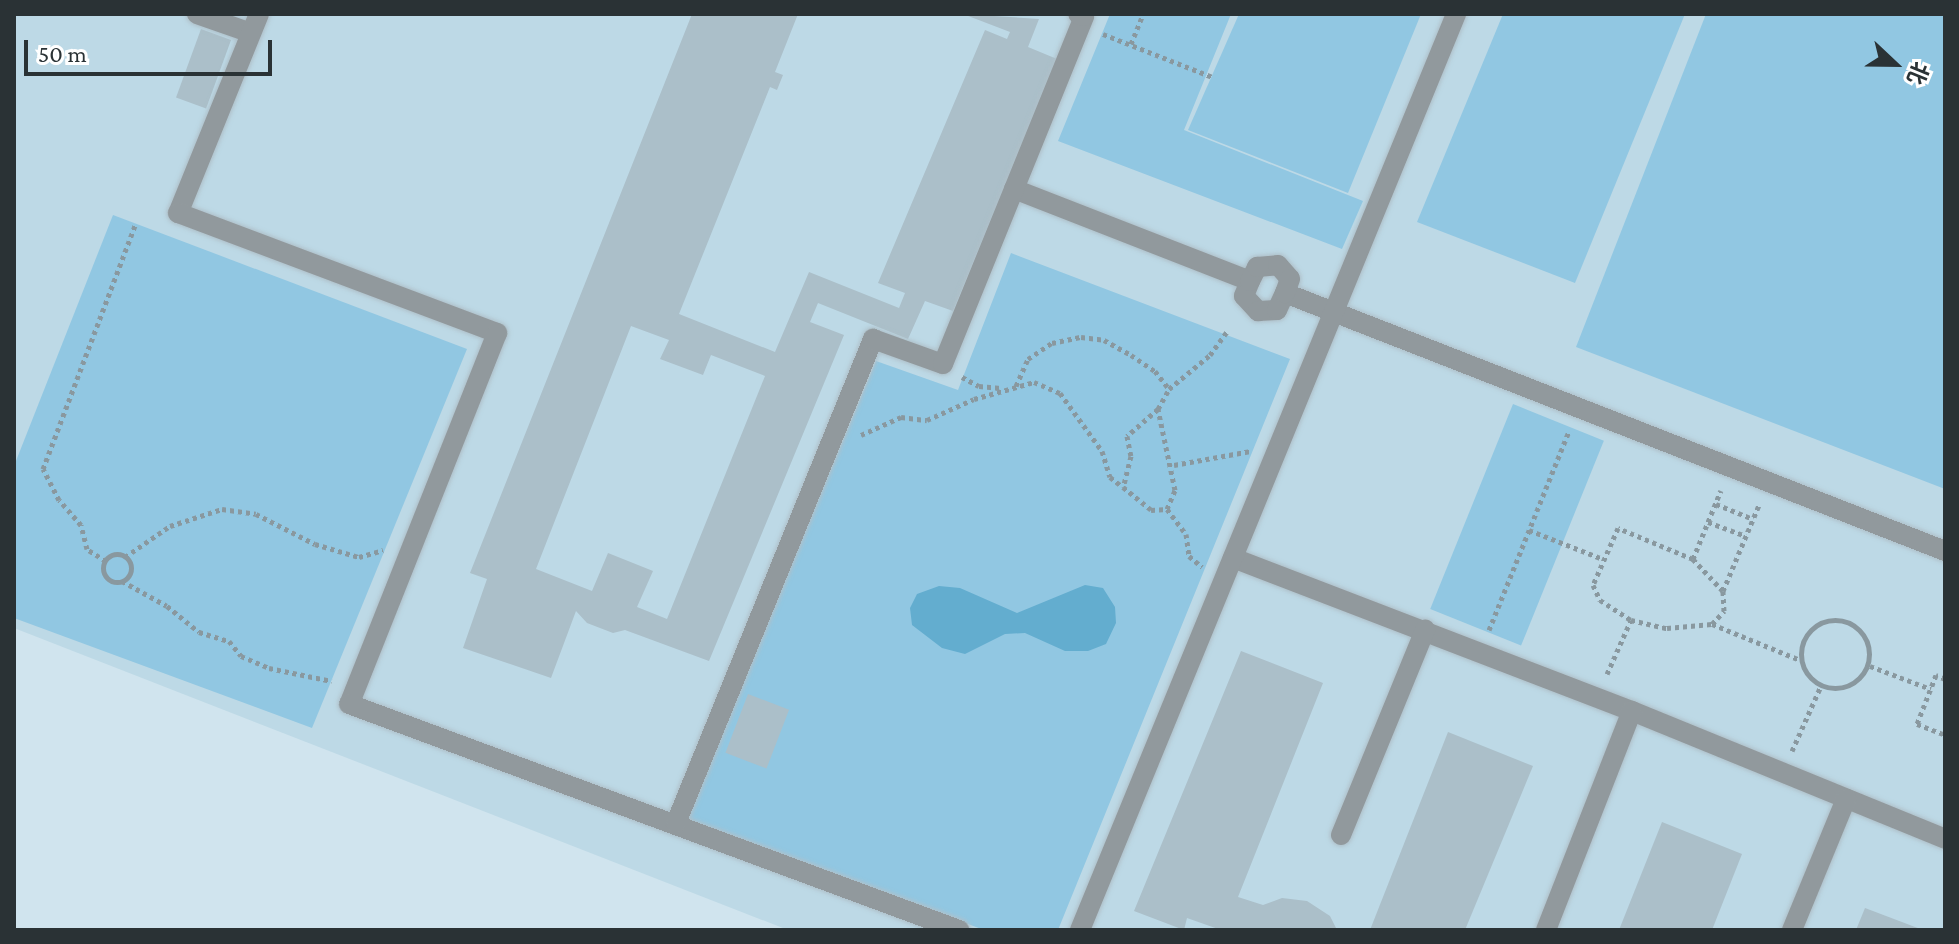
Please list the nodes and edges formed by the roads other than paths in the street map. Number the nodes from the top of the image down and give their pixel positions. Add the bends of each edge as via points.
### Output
1 (197, 14) edge
2 (1456, 14) edge
3 (1079, 20) edge
4 (255, 23) edge
5 (1014, 189) junction
6 (1250, 281) junction
7 (1285, 293) junction
8 (1333, 312) junction
9 (1945, 551) edge
10 (1233, 558) junction
11 (1425, 630) junction
12 (1632, 711) junction
13 (1846, 799) junction
14 (676, 823) junction
15 (1341, 835) dead end
16 (1945, 839) edge
17 (959, 930) edge
18 (1080, 930) edge
19 (1546, 930) edge
20 (1792, 930) edge

1 - 4 street
2 - 8 street
3 - 5 street
4 - 14 street via 178,213 497,333 349,704
5 - 6 street
5 - 14 street via 943,364 873,339
6 - 7 street via 1257,267 1278,265 1290,279
6 - 7 street via 1244,296 1258,311 1277,310
7 - 8 street
8 - 9 street
8 - 10 street
10 - 11 street
10 - 18 street
11 - 12 street
11 - 15 street
12 - 13 street
12 - 19 street
13 - 16 street
13 - 20 street
14 - 17 street

